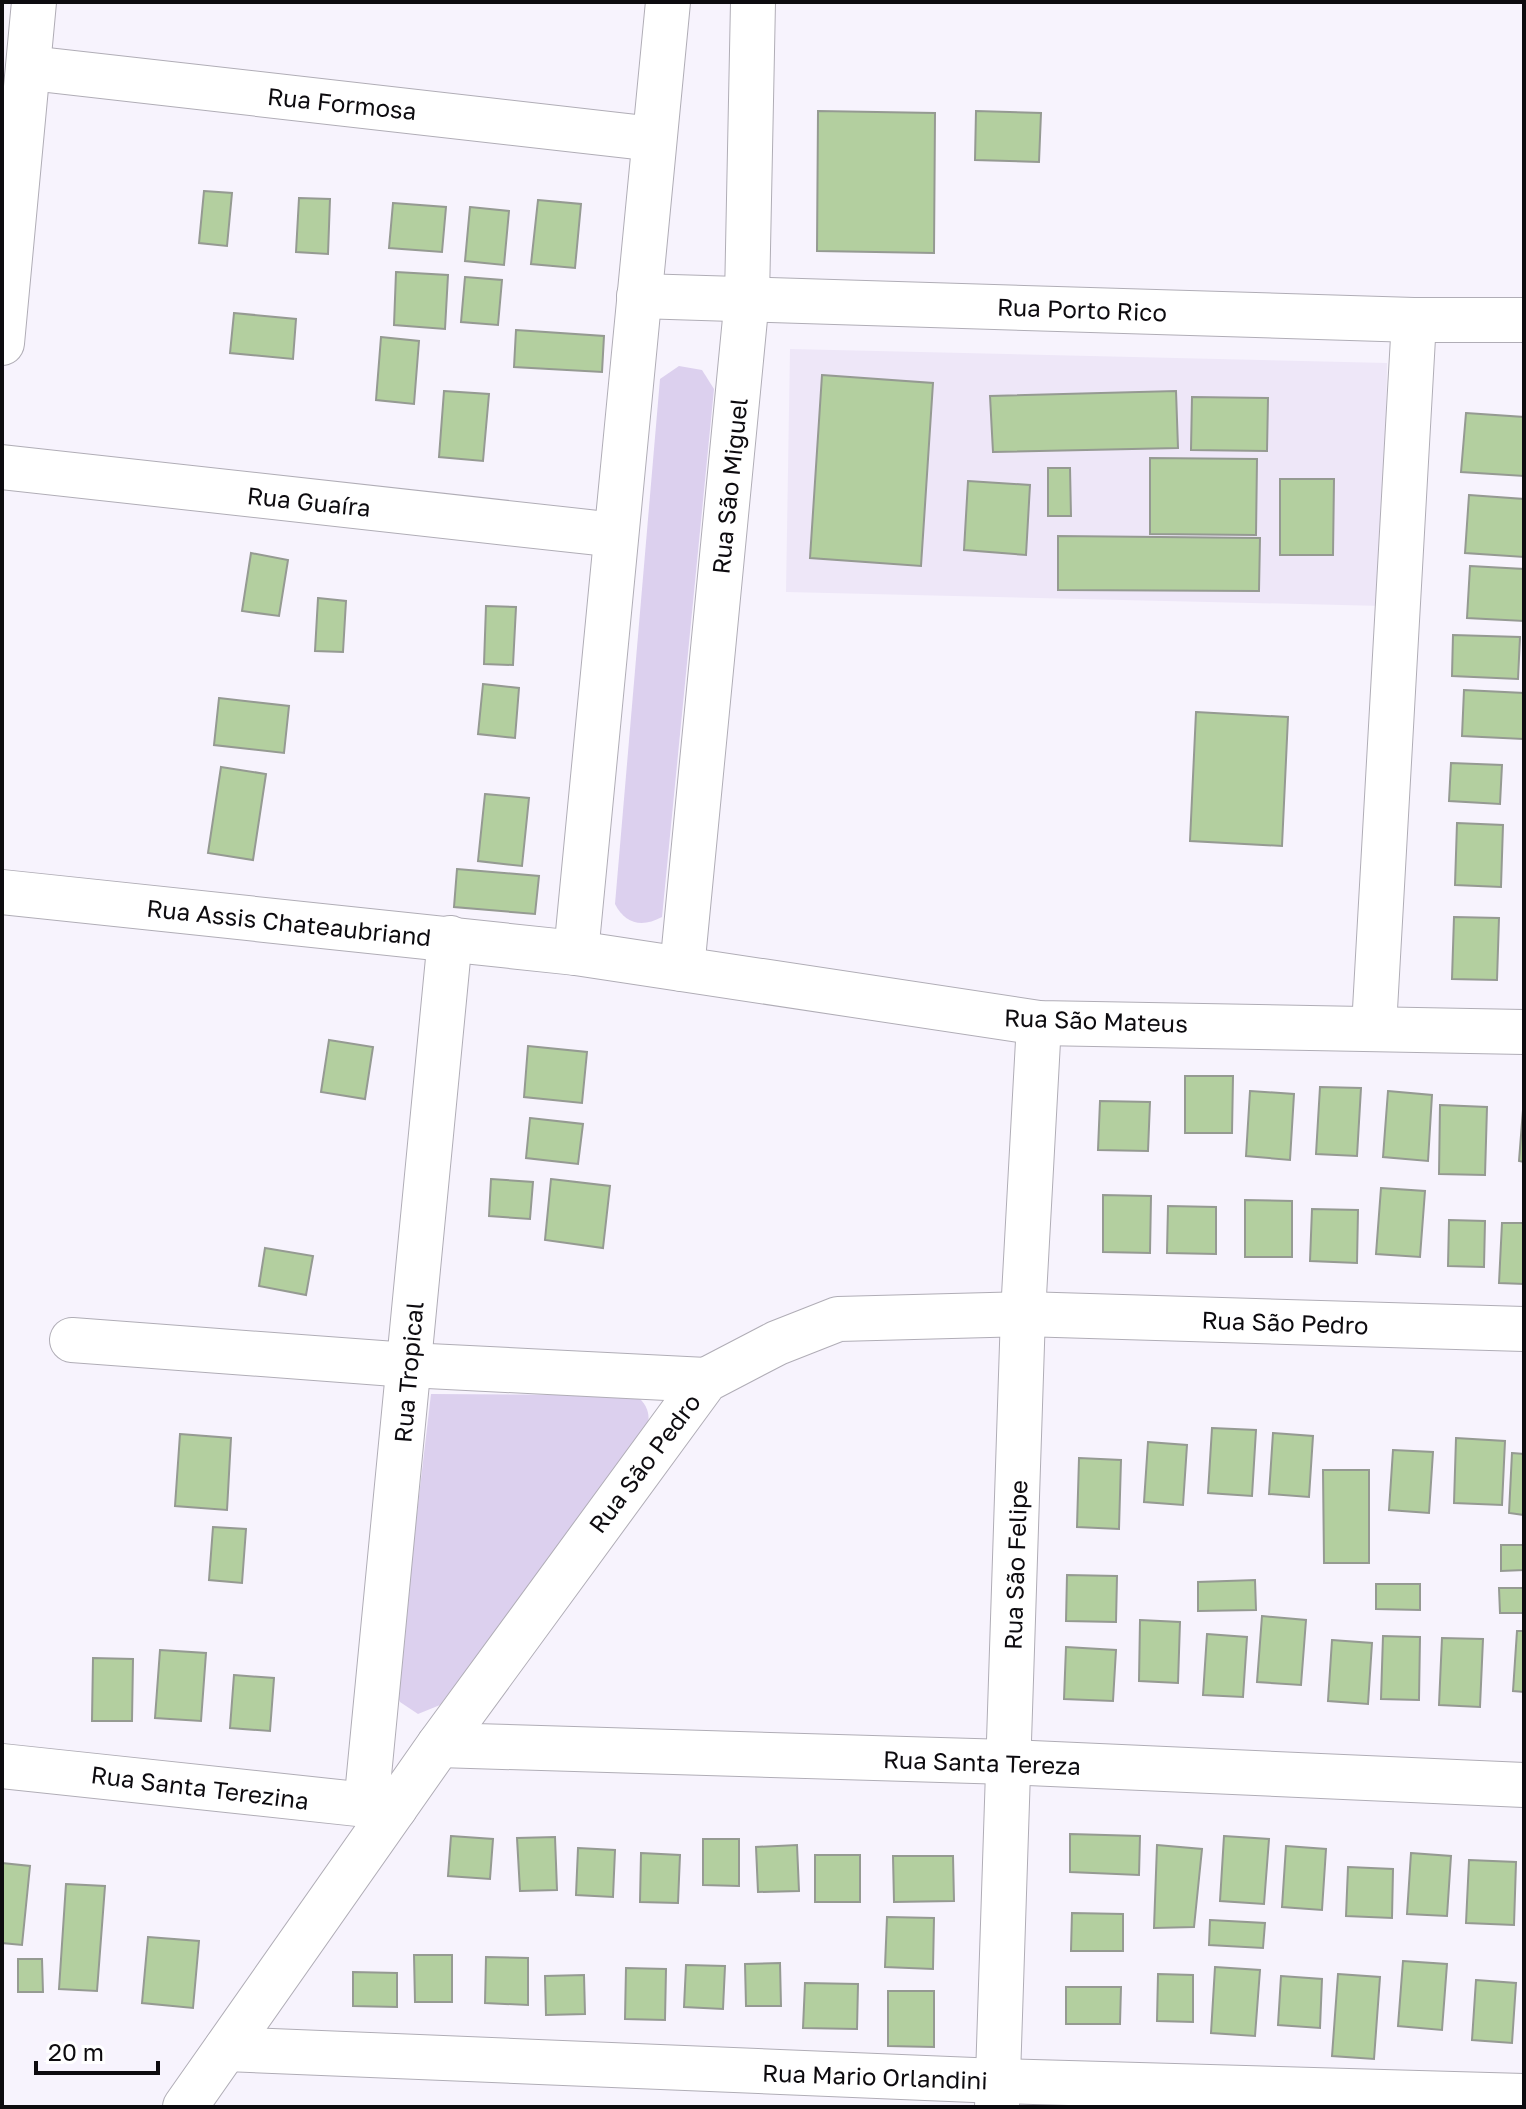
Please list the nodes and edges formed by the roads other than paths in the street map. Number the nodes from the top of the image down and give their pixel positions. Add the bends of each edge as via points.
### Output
1 (34, 2) edge
2 (668, 2) edge
3 (753, 2) edge
4 (30, 68) junction
5 (654, 139) junction
6 (639, 296) junction
7 (747, 298) junction
8 (1414, 320) junction
9 (1524, 320) edge
10 (2, 343) edge
11 (2, 467) edge
12 (616, 535) junction
13 (2, 892) edge
14 (450, 938) junction
15 (576, 953) junction
16 (682, 969) junction
17 (1039, 1023) junction
18 (1374, 1027) junction
19 (1524, 1032) edge
20 (1023, 1314) junction
21 (1524, 1329) edge
22 (72, 1340) dead end
23 (408, 1365) junction
24 (706, 1380) junction
25 (439, 1745) junction
26 (1008, 1762) junction
27 (2, 1766) edge
28 (1524, 1785) edge
29 (382, 1807) junction
30 (226, 2049) junction
31 (998, 2094) edge
32 (1524, 2096) edge
33 (185, 2107) edge

1 - 4 street
2 - 5 street
3 - 7 street, Rua São Miguel
4 - 5 street, Rua Formosa
4 - 10 street
5 - 6 street
6 - 7 street, Rua Porto Rico
6 - 12 street
7 - 8 street, Rua Porto Rico
7 - 16 street, Rua São Miguel
8 - 9 street, Rua Porto Rico
8 - 18 street
11 - 12 street, Rua Guaíra
12 - 15 street
13 - 14 street, Rua Assis Chateaubriand
14 - 15 street, Rua Assis Chateaubriand
14 - 23 street, Rua Tropical
15 - 16 street, Rua São Mateus
16 - 17 street, Rua São Mateus
17 - 18 street, Rua São Mateus
17 - 20 street, Rua São Felipe
18 - 19 street, Rua São Mateus
20 - 21 street, Rua São Pedro
20 - 24 street, Rua São Pedro via 838,1319
20 - 26 street, Rua São Felipe
22 - 23 street
23 - 24 street
23 - 29 street, Rua Tropical
24 - 25 street, Rua São Pedro
25 - 26 street, Rua Santa Tereza
25 - 29 street, Rua São Pedro
26 - 28 street, Rua Santa Tereza
26 - 31 street, Rua São Felipe
27 - 29 street, Rua Santa Terezina
29 - 30 street, Rua São Pedro
30 - 31 street, Rua Mario Orlandini
30 - 33 street, Rua São Pedro
31 - 32 street, Rua Mario Orlandini

